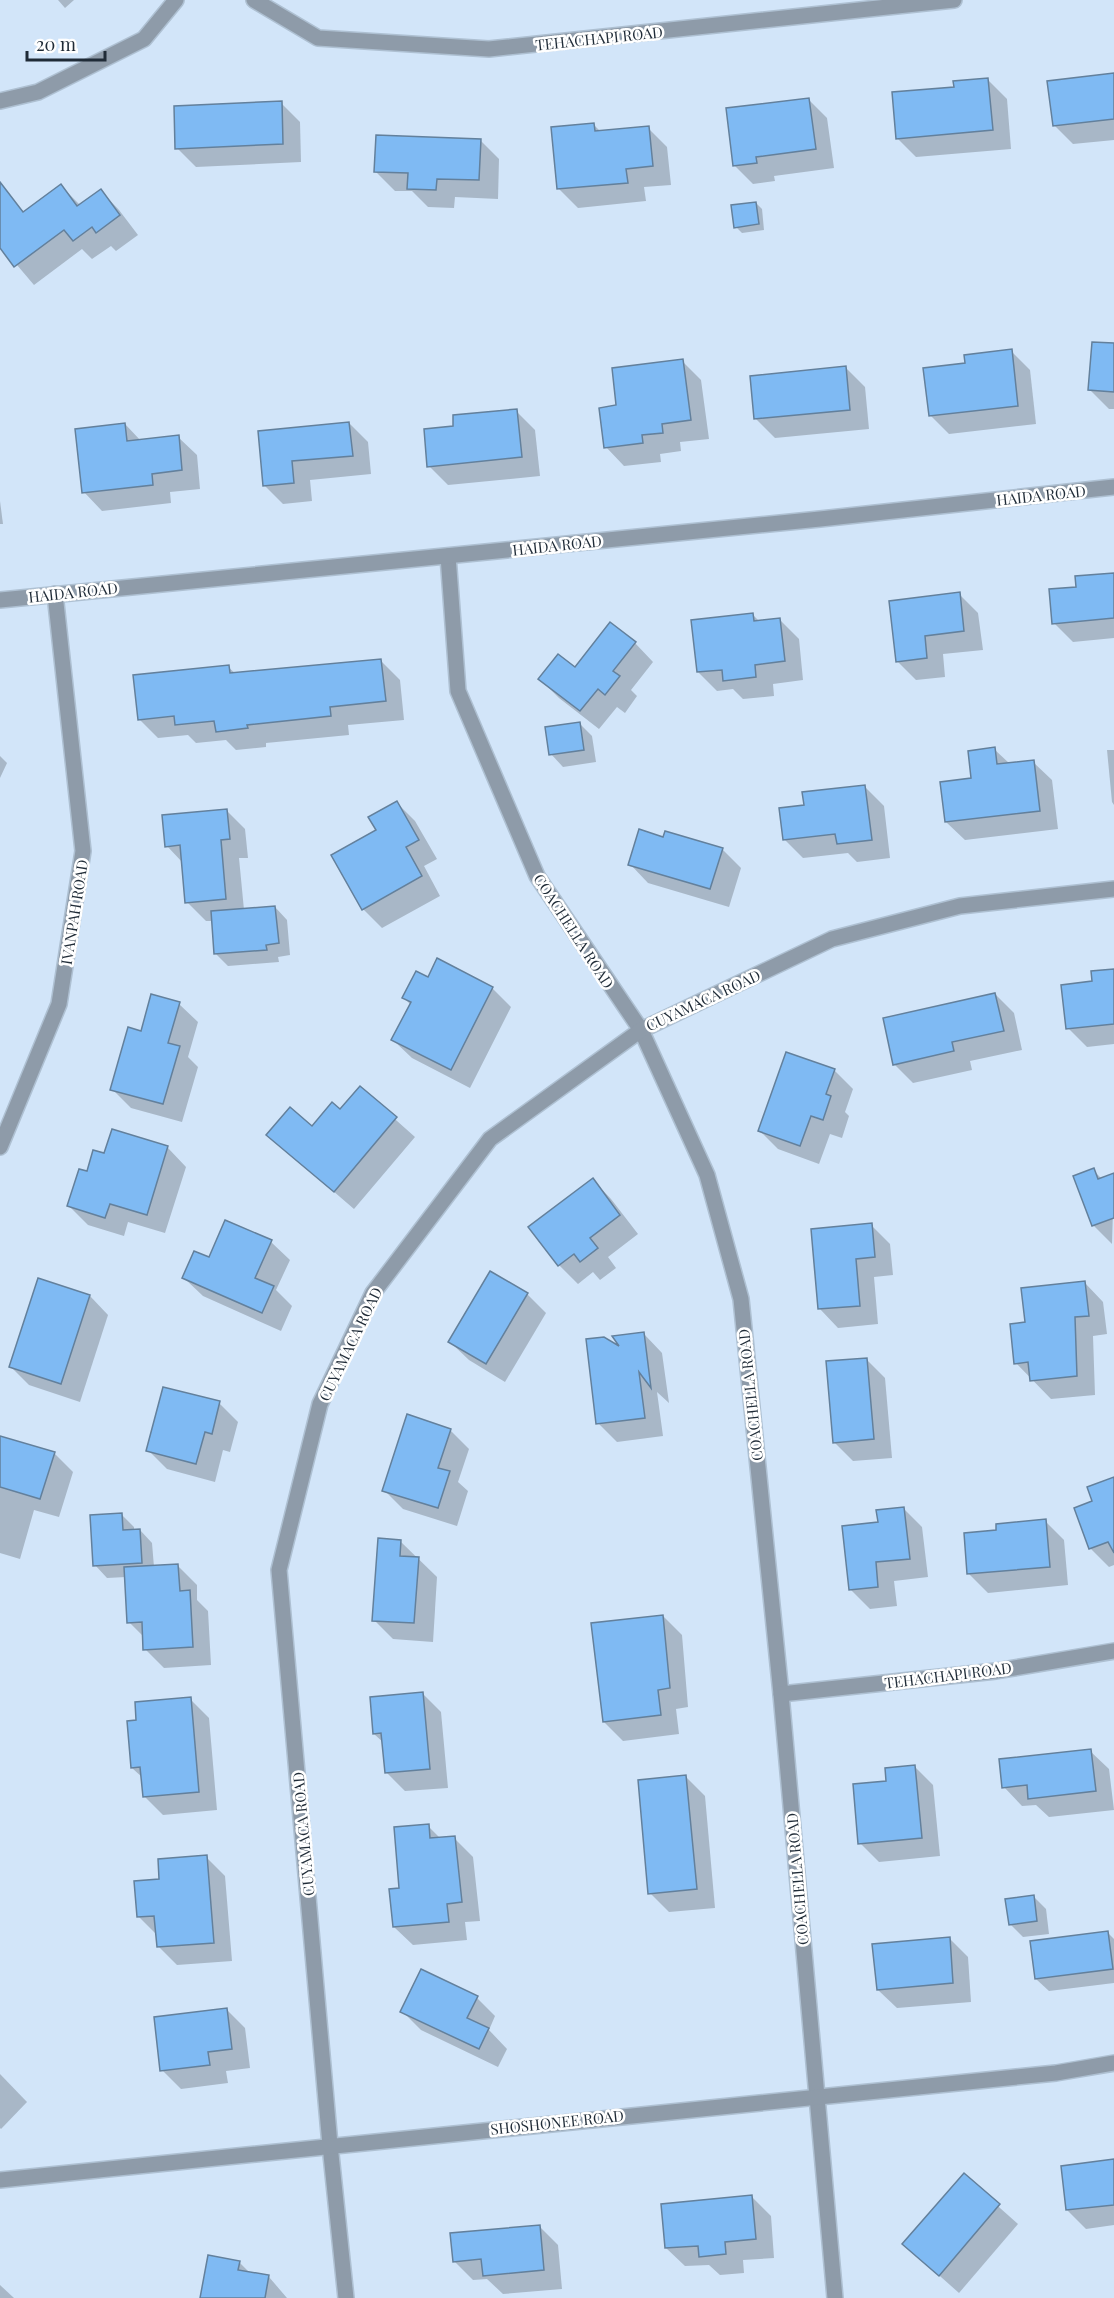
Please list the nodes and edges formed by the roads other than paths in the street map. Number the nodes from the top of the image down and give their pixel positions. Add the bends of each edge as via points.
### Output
1 (176, 0) edge
2 (254, 0) edge
3 (954, 0) edge
4 (0, 100) edge
5 (1114, 487) edge
6 (448, 556) junction
7 (55, 594) junction
8 (0, 600) edge
9 (1114, 890) edge
10 (640, 1030) junction
11 (0, 1147) edge
12 (1114, 1651) edge
13 (781, 1694) junction
14 (1114, 2063) edge
15 (815, 2096) junction
16 (330, 2145) junction
17 (0, 2180) edge
18 (346, 2298) edge
19 (835, 2298) edge

1 - 4 street via 144,39 38,92
2 - 3 street, TEHACHAPI ROAD via 318,38 489,49
5 - 6 street, HAIDA ROAD
6 - 7 street, HAIDA ROAD
6 - 10 street, COACHELLA ROAD via 458,691 537,876
7 - 8 street, HAIDA ROAD
7 - 11 street, IVANPAH ROAD via 83,851 59,1004
9 - 10 street, CUYAMACA ROAD via 960,906 832,939
10 - 13 street, COACHELLA ROAD via 707,1175 741,1299
10 - 16 street, CUYAMACA ROAD via 490,1138 373,1293 320,1404 279,1570
12 - 13 street, TEHACHAPI ROAD via 996,1671
13 - 15 street, COACHELLA ROAD
14 - 15 street, SHOSHONEE ROAD via 1056,2073
15 - 16 street, SHOSHONEE ROAD
15 - 19 street, COACHELLA ROAD
16 - 17 street, SHOSHONEE ROAD
16 - 18 street, CUYAMACA ROAD

